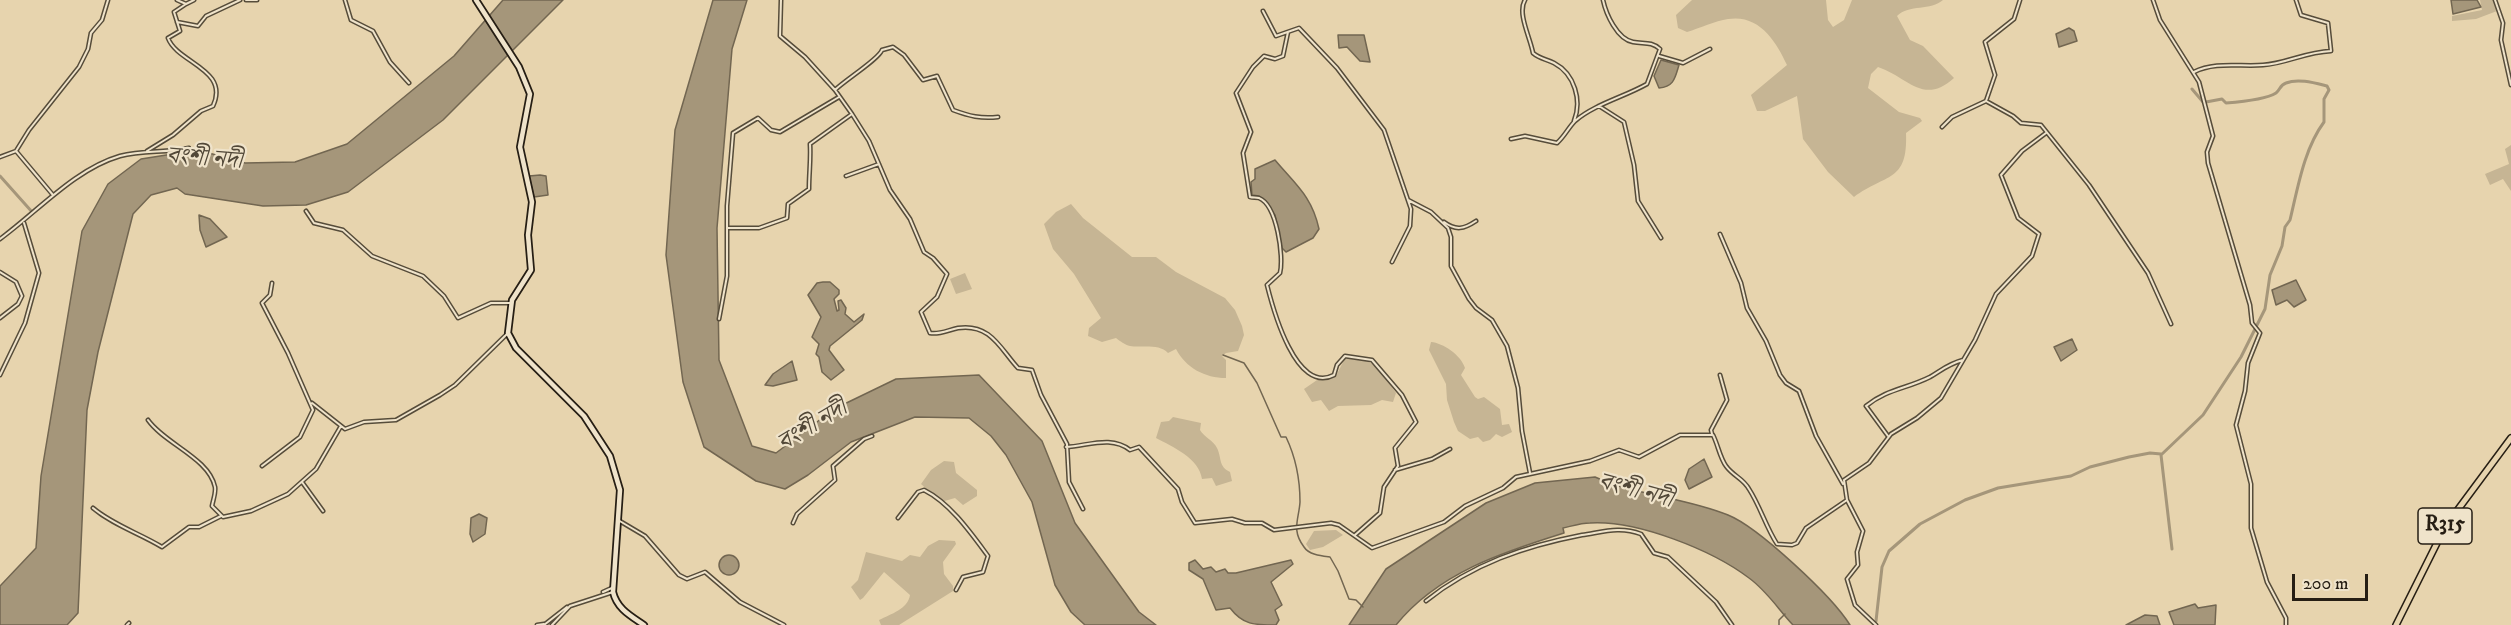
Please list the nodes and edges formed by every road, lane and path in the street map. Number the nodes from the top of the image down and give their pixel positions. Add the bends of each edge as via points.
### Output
1 (108, 0) edge
2 (177, 0) edge
3 (194, 0) edge
4 (240, 0) edge
5 (246, 0) edge
6 (257, 0) edge
7 (345, 0) edge
8 (476, 0) edge
9 (781, 0) edge
10 (1525, 0) edge
11 (1603, 0) edge
12 (2020, 0) edge
13 (2152, 0) edge
14 (2296, 0) edge
15 (2495, 0) edge
16 (186, 4) junction
17 (1263, 11) dead end
18 (175, 21) junction
19 (1288, 32) junction
20 (1710, 49) dead end
21 (1659, 56) junction
22 (2194, 72) junction
23 (409, 83) dead end
24 (2511, 85) edge
25 (835, 90) junction
26 (839, 97) junction
27 (1986, 100) junction
28 (1599, 106) junction
29 (852, 114) junction
30 (998, 117) dead end
31 (1574, 122) junction
32 (1942, 127) dead end
33 (2046, 133) junction
34 (1511, 140) dead end
35 (189, 148) dead end
36 (16, 151) junction
37 (147, 151) junction
38 (0, 157) edge
39 (879, 164) junction
40 (846, 176) dead end
41 (53, 195) junction
42 (1408, 200) junction
43 (306, 211) dead end
44 (1442, 221) junction
45 (1476, 221) dead end
46 (24, 223) junction
47 (727, 228) junction
48 (1720, 234) dead end
49 (1661, 238) dead end
50 (0, 239) edge
51 (1392, 262) dead end
52 (0, 272) edge
53 (272, 283) dead end
54 (511, 303) junction
55 (0, 318) edge
56 (719, 319) dead end
57 (2171, 324) dead end
58 (508, 333) junction
59 (1963, 360) junction
60 (0, 375) edge
61 (1720, 375) dead end
62 (312, 403) junction
63 (148, 420) dead end
64 (341, 426) junction
65 (1712, 434) junction
66 (872, 436) dead end
67 (1889, 437) junction
68 (2511, 438) edge
69 (1066, 447) junction
70 (1450, 449) dead end
71 (262, 466) dead end
72 (1395, 470) junction
73 (1530, 473) junction
74 (302, 482) junction
75 (1843, 484) junction
76 (1847, 500) junction
77 (93, 508) dead end
78 (1083, 509) dead end
79 (323, 511) dead end
80 (221, 516) junction
81 (898, 518) dead end
82 (618, 520) junction
83 (793, 523) dead end
84 (1355, 536) junction
85 (614, 589) junction
86 (956, 590) dead end
87 (1426, 601) dead end
88 (570, 606) junction
89 (537, 625) edge
90 (544, 625) edge
91 (552, 625) edge
92 (644, 625) edge
93 (784, 625) edge
94 (1732, 625) edge
95 (1876, 625) edge
96 (2286, 625) edge
97 (2396, 625) edge

1 - 36 street via 79,67
2 - 16 street
3 - 16 street
4 - 18 street via 206,16 198,26
5 - 6 street
7 - 23 street via 351,20 373,31 390,62
8 - 54 main road via 519,67 530,94 520,147 532,202 528,235 531,270
9 - 25 street via 780,36
10 - 31 street via 1521,7 1533,53 1554,63 1575,87 1578,110
11 - 21 street via 1619,34 1632,42 1654,45 1660,49
12 - 27 street via 2014,19 1985,42 1995,75
13 - 22 street via 2160,20
14 - 22 street via 2301,15 2328,23 2331,51 2311,51 2265,65 2209,67
15 - 24 street via 2503,23 2500,40
16 - 18 street via 174,12
17 - 19 street via 1276,36
18 - 37 street via 180,31 168,38 171,45 212,78 217,98 213,106
19 - 42 street via 1299,28 1370,109 1384,130
19 - 72 street via 1283,56 1264,56 1236,93 1251,132 1243,153 1250,196 1260,199 1274,216 1281,248 1280,273 1267,286 1287,346 1307,371 1330,378 1345,356 1363,357 1377,364 1405,399 1416,422 1395,448 1399,459
20 - 21 street via 1683,63
21 - 28 street via 1647,84
22 - 96 street via 2213,136 2207,152 2208,164 2253,324 2259,331 2236,424 2251,484 2251,528 2267,582
25 - 26 street
25 - 30 street via 875,61 882,50 893,47 923,80 937,76 953,110 985,119
26 - 29 street
26 - 47 street via 780,132 771,130 758,118 733,133
27 - 32 street via 1952,117
27 - 33 street via 2021,123 2039,123
28 - 31 street
28 - 49 street via 1624,122 1638,201
29 - 39 street
29 - 47 street via 810,144 809,189 788,204 787,218 759,228
31 - 34 street via 1567,135 1557,142 1525,136
33 - 57 street via 2089,185 2148,273
33 - 59 street via 2022,151 2001,175 2018,218 2039,234 2037,244 2032,256 1996,294
35 - 37 street
36 - 38 street
36 - 41 street
37 - 41 street via 105,161
39 - 40 street
39 - 69 street via 924,252 947,274 936,300 921,312 930,333 971,328 1002,345 1017,367 1032,370 1041,395 1064,434
41 - 46 street
42 - 44 street
42 - 51 street via 1410,226
43 - 54 street via 315,223 343,230 372,256 423,276 444,296 458,318 491,303
44 - 45 street via 1456,229
44 - 73 street via 1451,237 1451,266 1476,309 1492,320 1511,359
46 - 50 street
46 - 60 street via 39,273 25,323
47 - 56 street via 727,276
48 - 75 street via 1747,308 1780,375 1799,391 1816,435
52 - 55 street via 16,282 22,296
53 - 62 street via 270,295 262,303
54 - 58 main road
58 - 64 street via 455,385 396,420 364,422 351,429
58 - 82 main road via 516,348 584,416 610,456 620,490
59 - 67 street via 1935,404
59 - 67 street via 1881,394 1866,406
61 - 65 street via 1727,400
62 - 64 street
62 - 71 street via 313,410 300,437
63 - 80 street via 156,432 210,473 216,488 212,506
64 - 74 street via 321,463
65 - 73 street via 1680,435 1639,457 1619,450 1590,461
65 - 76 street via 1724,463 1751,491 1777,544 1794,545 1806,528
66 - 83 street via 833,466 835,480 797,514
67 - 75 street via 1869,463
68 - 97 main road, R315 via 2445,527
69 - 78 street via 1069,482
69 - 84 street via 1109,441 1120,442 1130,450 1139,447 1178,489 1196,523 1232,519 1262,523 1274,530 1331,523
70 - 72 street
72 - 84 street via 1384,487 1380,513
73 - 84 street via 1465,506 1444,522 1379,546 1371,548
74 - 79 street
74 - 80 street via 288,494 251,511
75 - 76 street
76 - 95 street via 1863,531 1858,565 1847,577 1855,605
77 - 80 street via 162,547 189,527 199,527
81 - 86 street via 918,492 924,490 952,512 980,545 988,556 983,572 963,577
82 - 85 main road
82 - 93 street via 645,536 679,575 687,579 705,572 740,602
85 - 88 street
85 - 92 main road via 617,603
87 - 94 street via 1460,577 1522,549 1607,529 1641,534 1654,553 1668,557 1716,602
88 - 90 street
88 - 91 street
89 - 90 street

